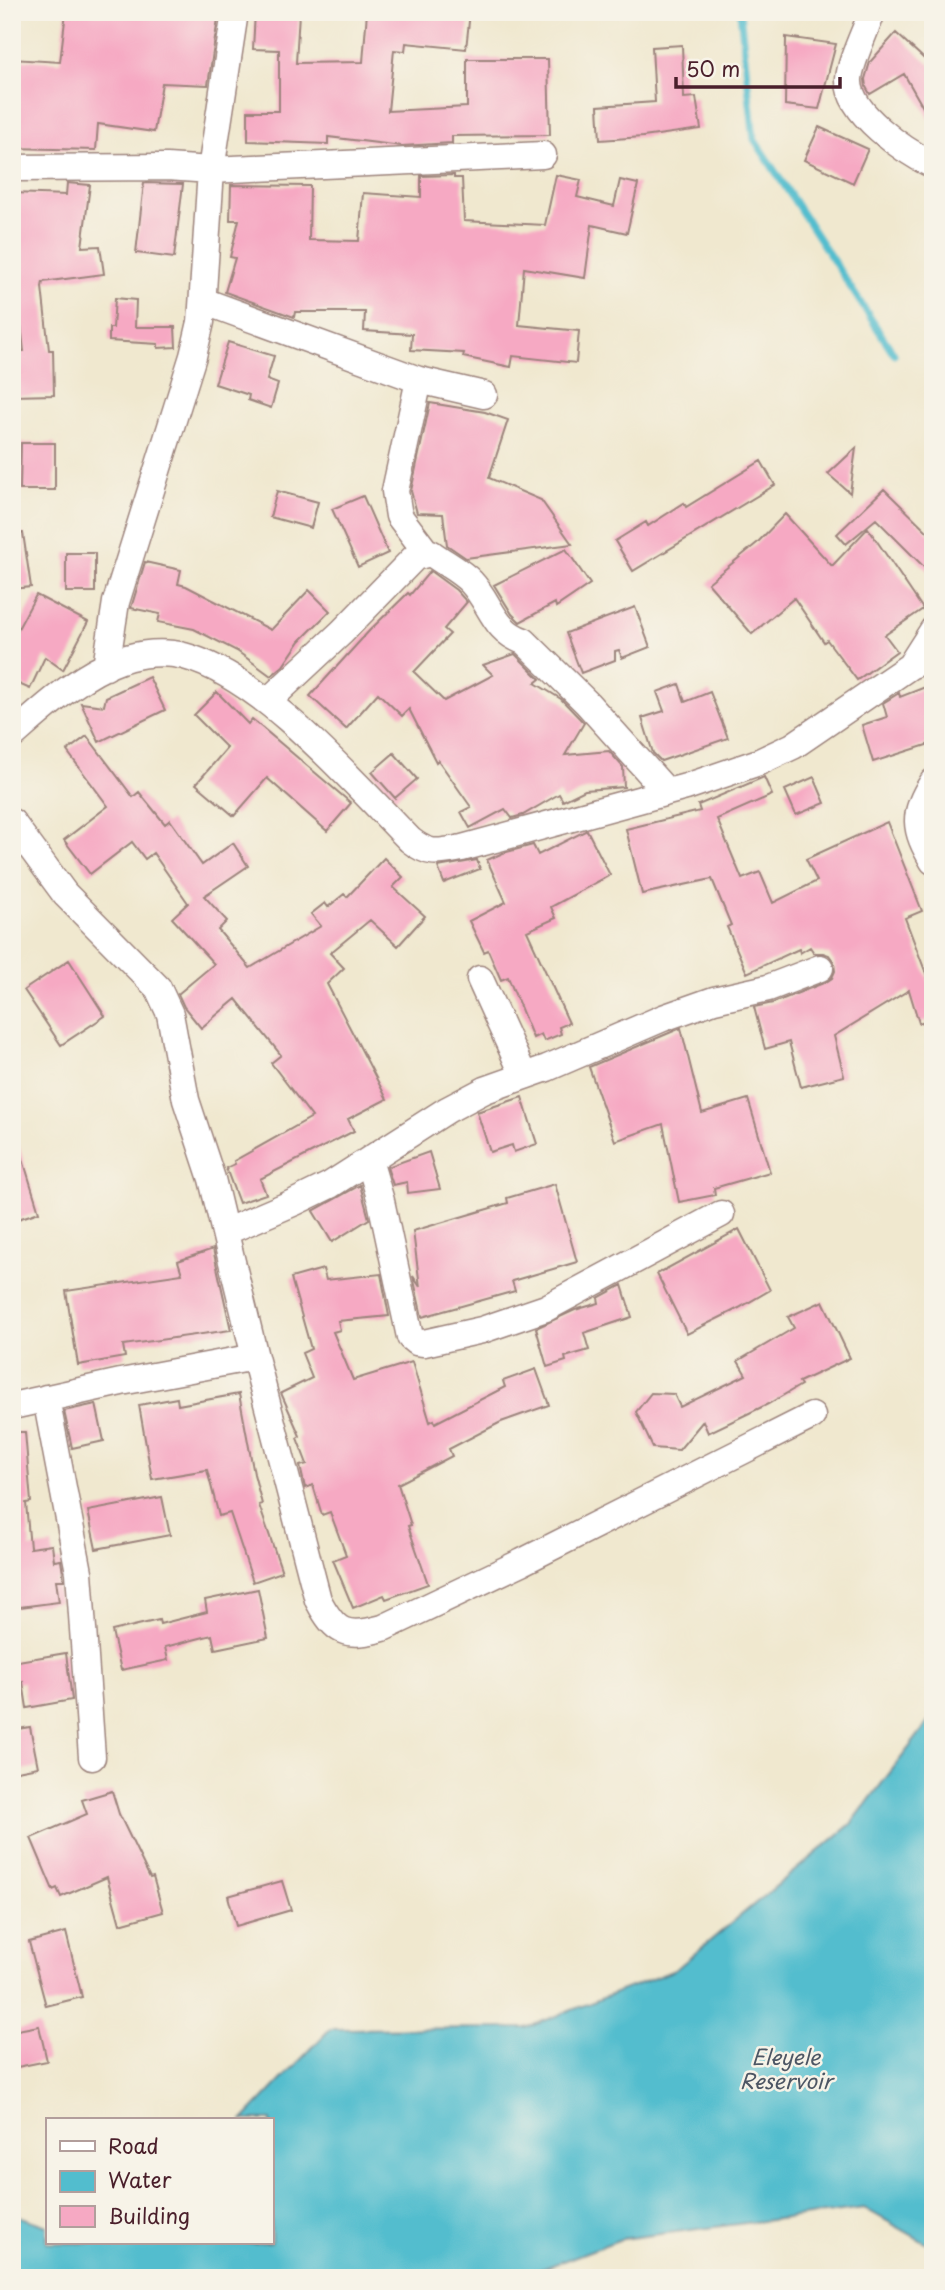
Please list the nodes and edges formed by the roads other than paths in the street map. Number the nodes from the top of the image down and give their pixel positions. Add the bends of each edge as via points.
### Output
1 (235, 12) edge
2 (872, 12) edge
3 (543, 155) dead end
4 (933, 165) edge
5 (12, 168) edge
6 (211, 170) junction
7 (202, 301) junction
8 (419, 380) junction
9 (484, 395) dead end
10 (427, 553) junction
11 (933, 631) edge
12 (921, 661) edge
13 (106, 667) junction
14 (268, 701) junction
15 (12, 736) edge
16 (933, 782) edge
17 (667, 792) junction
18 (12, 822) edge
19 (933, 861) edge
20 (820, 968) dead end
21 (480, 979) dead end
22 (524, 1076) junction
23 (369, 1160) junction
24 (721, 1214) dead end
25 (225, 1232) junction
26 (255, 1357) junction
27 (46, 1398) junction
28 (12, 1406) edge
29 (812, 1416) dead end
30 (92, 1757) dead end

1 - 6 street
2 - 4 street via 849,77 853,99 881,130
3 - 6 street
5 - 6 street
6 - 7 street
7 - 8 street
7 - 13 street via 193,356 116,601
8 - 9 street
8 - 10 street via 395,491 399,516
10 - 14 street via 415,557
10 - 17 street via 471,582 502,630 524,641
11 - 12 street
12 - 17 street via 793,746
13 - 14 street via 150,653 184,656 218,669
13 - 15 street via 47,705
14 - 17 street via 423,850 462,848
16 - 19 street via 920,802 918,820 922,844
18 - 25 street via 65,894 164,999 186,1100
20 - 22 street via 768,988 701,1004
21 - 22 street
22 - 23 street via 447,1110
23 - 24 street via 410,1337 416,1342 482,1330 546,1308
23 - 25 street via 330,1185
25 - 26 street
26 - 27 street
26 - 29 street via 318,1600 328,1619 344,1631 360,1634 383,1628 522,1562
27 - 28 street
27 - 30 street via 79,1572

